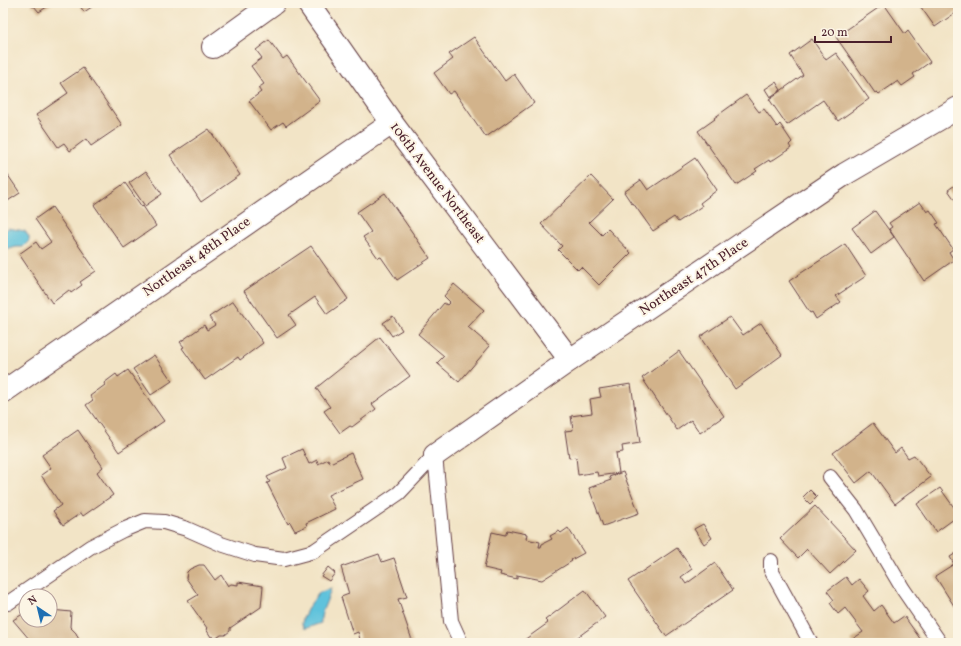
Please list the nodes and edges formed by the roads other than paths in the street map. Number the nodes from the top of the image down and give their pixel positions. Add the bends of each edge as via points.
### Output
1 (274, 3) edge
2 (308, 3) edge
3 (213, 47) dead end
4 (958, 108) edge
5 (392, 123) junction
6 (570, 360) junction
7 (3, 392) edge
8 (435, 455) junction
9 (830, 477) dead end
10 (771, 561) dead end
11 (8, 603) dead end
12 (461, 643) edge
13 (811, 643) edge
14 (940, 643) edge

1 - 3 street
2 - 5 street, 106th Avenue Northeast
4 - 6 street, Northeast 47th Place via 845,174
5 - 6 street, 106th Avenue Northeast
5 - 7 street, Northeast 48th Place
6 - 8 street, Northeast 47th Place
8 - 11 lane via 399,493 314,551 284,559 254,555 188,529 164,522 145,521 90,547
8 - 12 lane via 452,622
9 - 14 lane via 856,510 903,589
10 - 13 lane via 771,570

